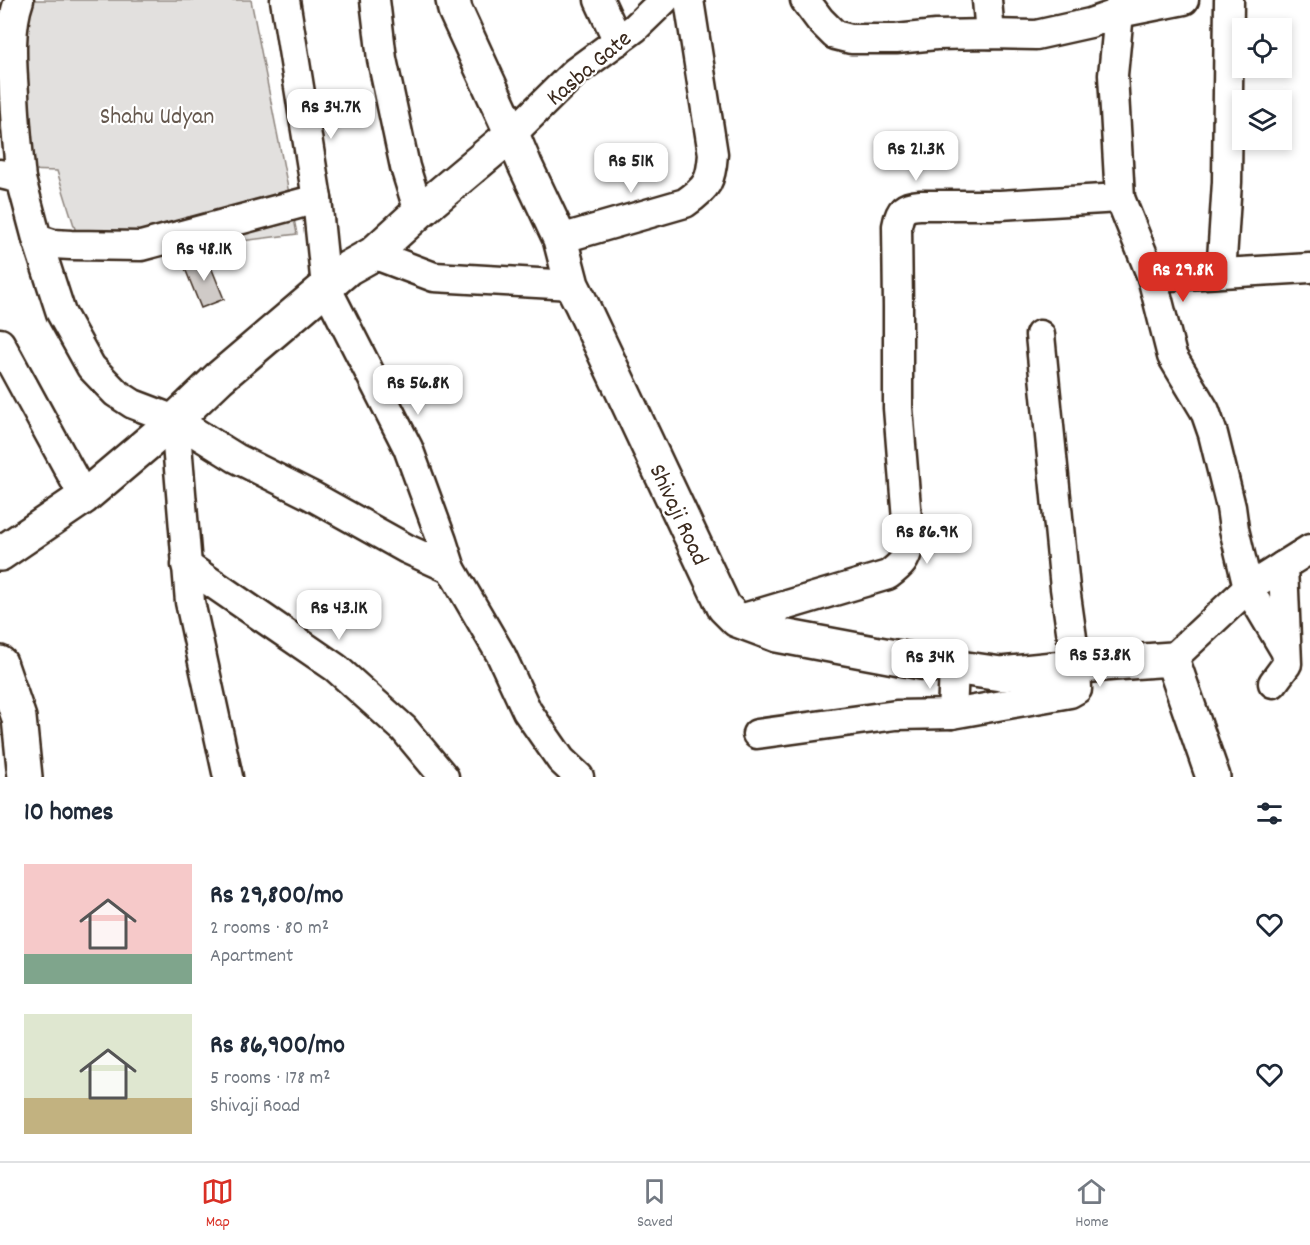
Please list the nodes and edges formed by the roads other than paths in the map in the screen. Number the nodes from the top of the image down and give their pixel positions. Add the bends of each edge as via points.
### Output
1 (20, 0) edge
2 (285, 0) edge
3 (375, 0) edge
4 (453, 0) edge
5 (599, 0) edge
6 (664, 0) edge
7 (689, 0) edge
8 (805, 0) edge
9 (987, 0) edge
10 (1184, 0) edge
11 (1229, 0) edge
12 (1120, 6) edge
13 (990, 33) junction
14 (618, 41) junction
15 (512, 134) junction
16 (10, 176) edge
17 (1120, 198) junction
18 (317, 199) junction
19 (419, 212) junction
20 (36, 239) junction
21 (560, 239) junction
22 (373, 254) junction
23 (1222, 259) dead end
24 (1310, 268) edge
25 (1152, 277) junction
26 (573, 285) junction
27 (326, 287) junction
28 (1040, 335) dead end
29 (0, 343) edge
30 (175, 420) junction
31 (84, 497) junction
32 (1310, 549) edge
33 (0, 554) edge
34 (186, 565) junction
35 (1283, 566) junction
36 (451, 569) junction
37 (1248, 588) junction
38 (737, 621) junction
39 (1286, 652) junction
40 (1172, 659) junction
41 (0, 663) edge
42 (1076, 666) junction
43 (954, 668) junction
44 (1273, 683) dead end
45 (952, 714) junction
46 (757, 734) dead end
47 (26, 777) edge
48 (228, 777) edge
49 (444, 777) edge
50 (579, 777) edge
51 (1213, 777) edge

1 - 16 street via 15,12 12,61 17,143
2 - 18 street
3 - 19 street via 382,59 405,167
4 - 15 main road, Shivaji Road
5 - 14 street
6 - 14 street, Kasba Gate
7 - 21 street via 713,154 708,182 685,203
8 - 13 street via 835,35 851,39
9 - 13 street
10 - 12 street
11 - 23 street
12 - 13 street via 1090,23 1036,35
12 - 17 street via 1113,75
14 - 15 street, Kasba Gate via 575,72
15 - 19 main road
15 - 21 main road, Shivaji Road
16 - 20 street
17 - 25 street
17 - 38 street via 911,206 903,210 897,226 904,239 898,408 907,554 903,563 888,575
18 - 20 street via 141,246 71,245
18 - 27 street
19 - 22 main road
20 - 30 street via 60,313 91,367 116,393
21 - 26 main road, Shivaji Road
22 - 26 street via 434,277
22 - 27 main road
24 - 25 street
25 - 37 street via 1172,356 1205,411 1213,434
26 - 38 main road, Shivaji Road via 724,607
27 - 30 main road
27 - 36 street via 408,448
28 - 42 street
29 - 31 street
30 - 31 main road
30 - 34 street
30 - 36 street via 236,458
31 - 33 main road
32 - 35 street
34 - 48 street via 190,602
34 - 49 street via 336,668 404,729
35 - 37 street
35 - 39 street
36 - 50 street via 501,655 527,711 561,760
37 - 39 street
37 - 40 street
38 - 43 main road via 777,635
39 - 44 street via 1287,664
40 - 42 main road
40 - 51 main road
41 - 47 main road via 19,718
42 - 43 main road via 1001,674
42 - 45 street via 1077,689 1070,693
43 - 45 street
45 - 46 street via 896,715

